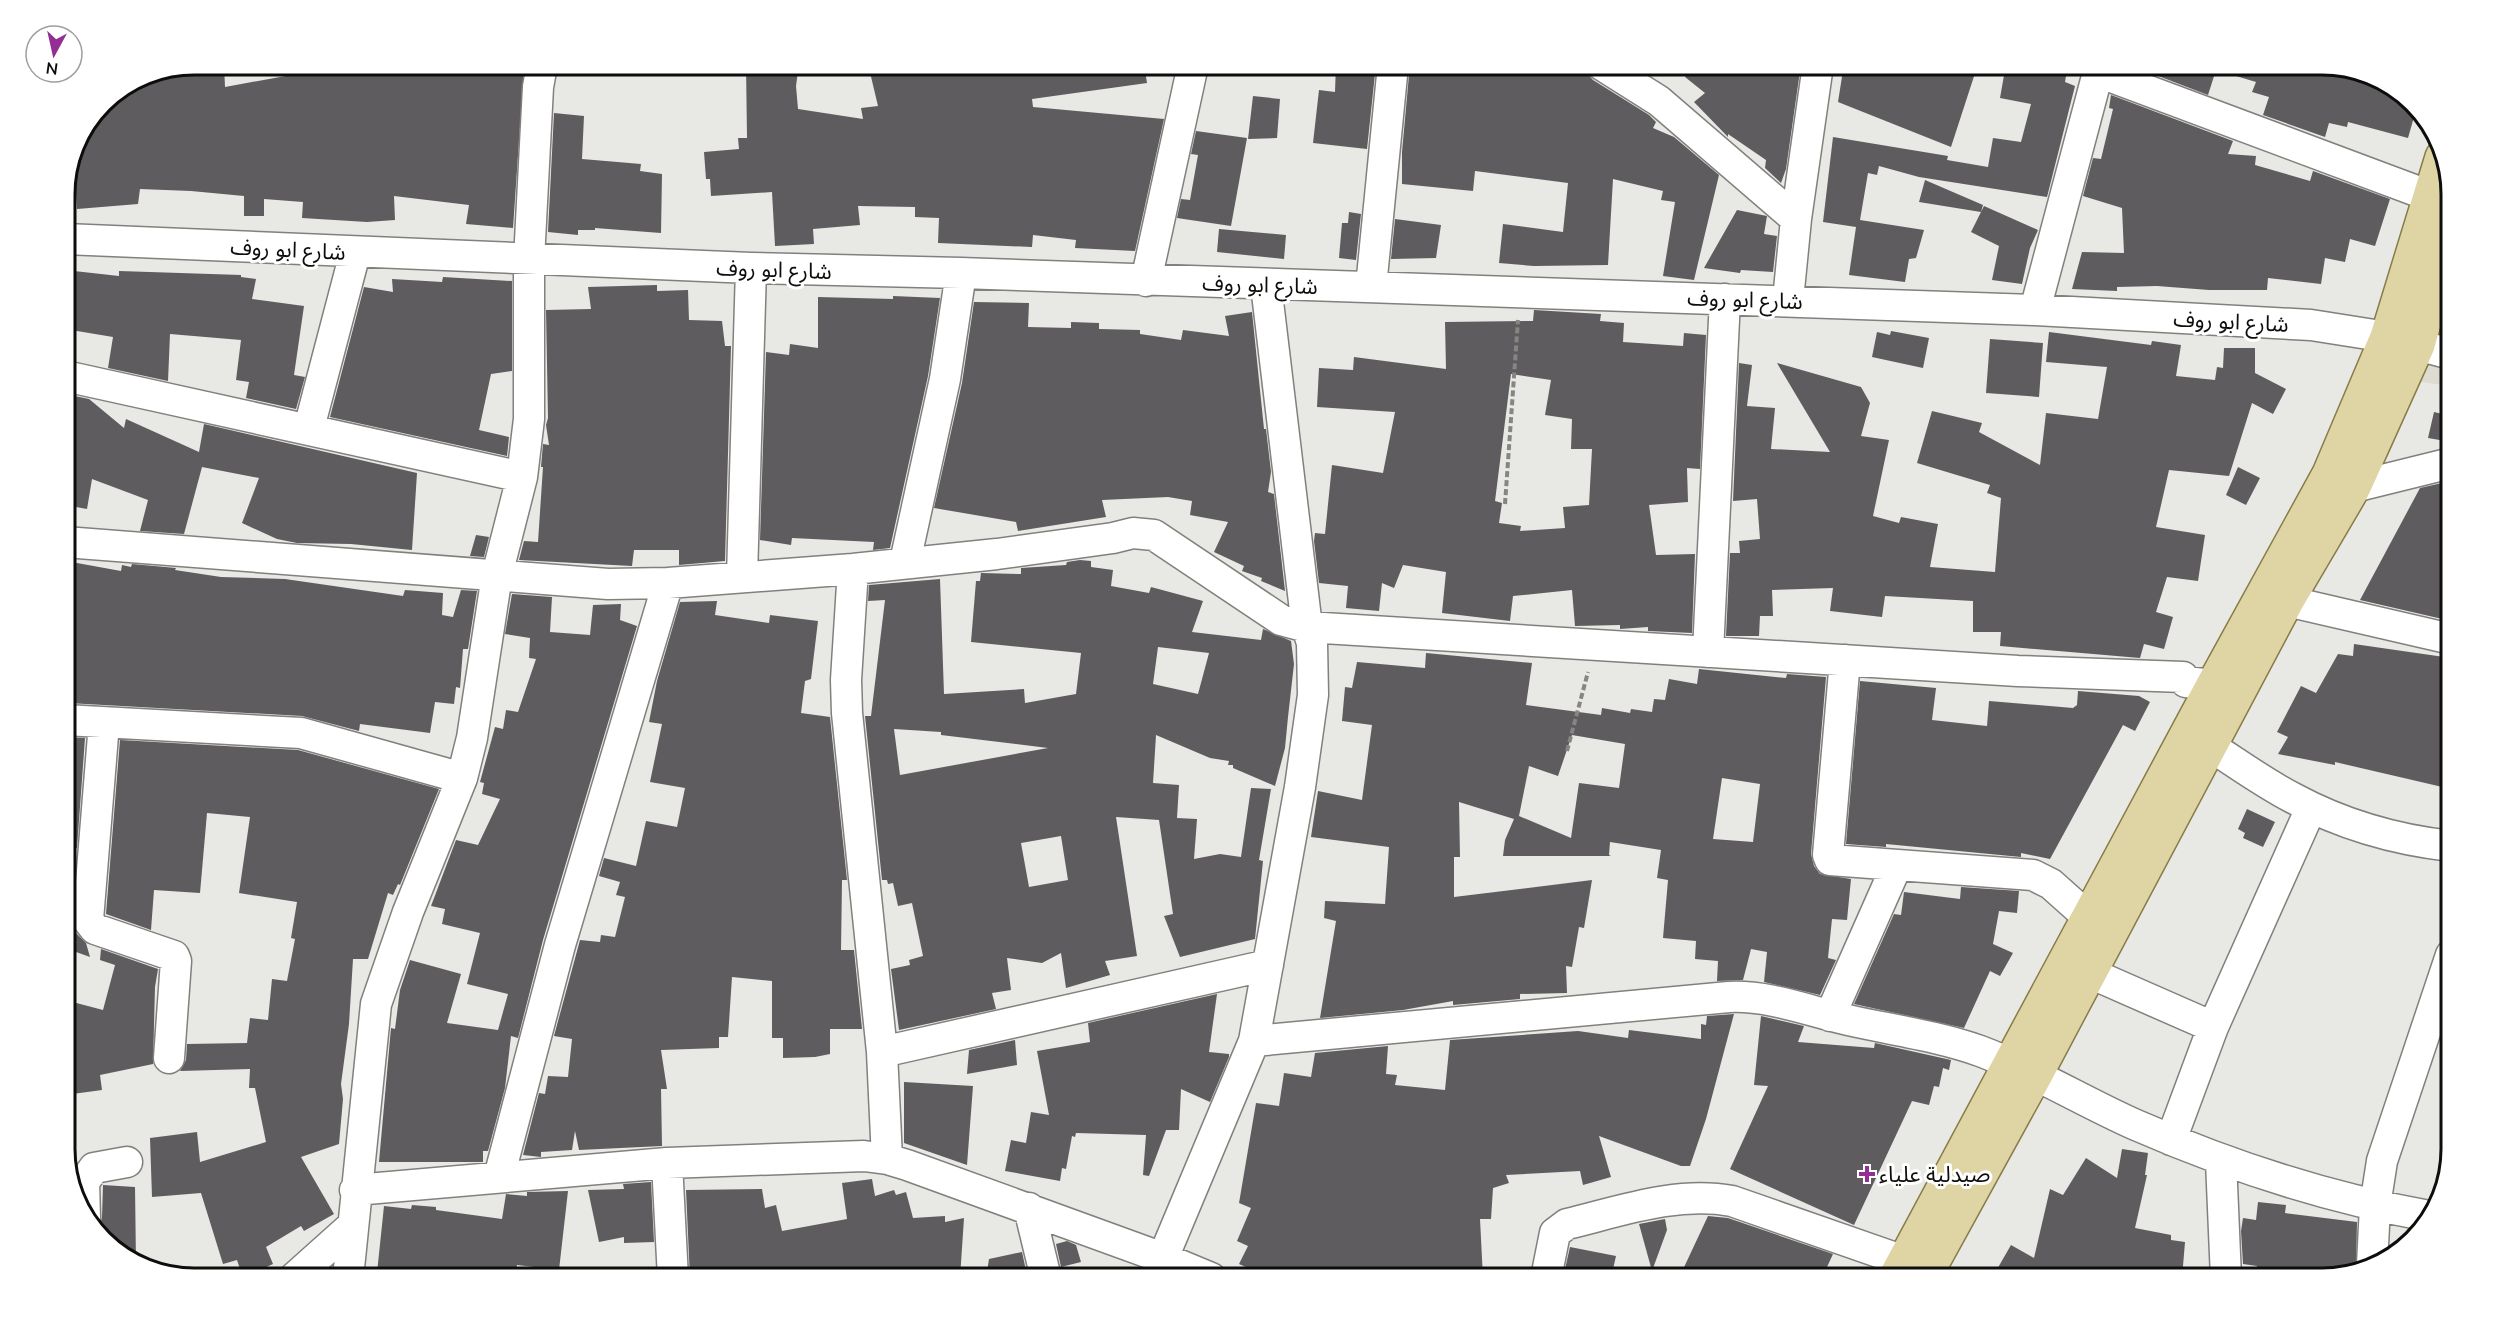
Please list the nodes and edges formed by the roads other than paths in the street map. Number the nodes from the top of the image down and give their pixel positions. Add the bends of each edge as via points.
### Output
1 (540, 75) edge
2 (1191, 75) edge
3 (1393, 75) edge
4 (1619, 75) edge
5 (1816, 75) edge
6 (2097, 75) edge
7 (2117, 75) edge
8 (2438, 169) edge
9 (2430, 196) junction
10 (1796, 219) junction
11 (75, 239) edge
12 (2441, 248) edge
13 (355, 253) junction
14 (529, 260) junction
15 (751, 268) junction
16 (961, 273) junction
17 (1146, 281) junction
18 (1266, 285) junction
19 (1371, 287) junction
20 (1725, 299) junction
21 (1788, 300) junction
22 (2035, 310) junction
23 (2402, 341) junction
24 (2441, 351) edge
25 (75, 378) edge
26 (309, 428) junction
27 (2441, 465) edge
28 (522, 477) junction
29 (2354, 486) junction
30 (75, 543) edge
31 (905, 562) junction
32 (853, 569) junction
33 (497, 575) junction
34 (741, 577) junction
35 (668, 584) junction
36 (2287, 601) junction
37 (1307, 627) junction
38 (2441, 637) edge
39 (1708, 652) junction
40 (1845, 660) junction
41 (2226, 690) junction
42 (75, 721) edge
43 (104, 723) junction
44 (2211, 746) junction
45 (462, 778) junction
46 (2311, 808) junction
47 (2441, 844) edge
48 (1896, 867) junction
49 (2088, 917) junction
50 (1268, 965) junction
51 (2090, 974) junction
52 (2441, 985) edge
53 (1830, 1016) junction
54 (2213, 1027) junction
55 (1254, 1041) junction
56 (882, 1052) junction
57 (169, 1058) dead end
58 (2023, 1070) junction
59 (2172, 1140) junction
60 (887, 1159) junction
61 (2221, 1161) junction
62 (127, 1162) dead end
63 (667, 1163) junction
64 (500, 1178) junction
65 (355, 1190) junction
66 (84, 1195) edge
67 (2375, 1206) junction
68 (1029, 1208) junction
69 (2421, 1215) edge
70 (351, 1227) junction
71 (2372, 1256) edge
72 (1163, 1258) junction
73 (305, 1268) edge
74 (349, 1268) edge
75 (672, 1268) edge
76 (1044, 1268) edge
77 (1184, 1268) edge
78 (1548, 1268) edge
79 (1895, 1268) edge
80 (1910, 1268) edge
81 (2226, 1268) edge

1 - 14 street
2 - 17 street
3 - 19 street
4 - 10 street via 1659,101
5 - 10 street
6 - 22 street
7 - 9 street
8 - 9 main road
9 - 23 main road
10 - 21 street
11 - 13 street, شارع ابو روف
12 - 23 main road
13 - 14 street, شارع ابو روف
13 - 26 street
14 - 15 street, شارع ابو روف
14 - 28 street via 529,419
15 - 16 street, شارع ابو روف
15 - 34 street
16 - 17 street, شارع ابو روف
16 - 31 street via 945,379
17 - 18 street, شارع ابو روف
18 - 19 street, شارع ابو روف
18 - 37 street
19 - 20 street, شارع ابو روف
20 - 21 street, شارع ابو روف
20 - 39 street
21 - 22 street, شارع ابو روف
22 - 23 street, شارع ابو روف via 2311,325
23 - 24 street, شارع ابو روف
23 - 29 main road
23 - 41 main road via 2329,474
25 - 26 street
26 - 28 street
27 - 29 street
28 - 33 street
29 - 36 main road
30 - 33 street
31 - 32 street
31 - 37 street via 997,554 1133,533 1154,536 1281,620
32 - 34 street
32 - 56 street via 847,713
33 - 35 street via 608,584
33 - 45 street via 472,738
34 - 35 street
35 - 64 street via 560,945
36 - 38 street
36 - 41 main road
37 - 39 street
37 - 50 street via 1312,643 1313,695
39 - 40 street
40 - 41 street via 2184,677 2186,682
40 - 48 street via 1828,855 1833,862
41 - 44 main road
41 - 49 main road
42 - 43 street
43 - 45 street via 301,733
43 - 57 street via 88,920 95,929 174,956
44 - 46 street
44 - 51 main road
45 - 65 street via 376,1004
46 - 47 street via 2378,832
46 - 54 street
48 - 49 street via 2034,875 2043,878
48 - 53 street
49 - 58 main road
50 - 55 street
50 - 56 street
51 - 54 street
51 - 58 main road
52 - 67 street via 2382,1161
53 - 55 street via 1747,996
53 - 58 street via 1948,1041
54 - 59 street
55 - 72 street
56 - 60 street
58 - 59 street
58 - 80 main road
59 - 61 street
60 - 63 street via 864,1156
60 - 68 street
61 - 67 street
61 - 81 street
62 - 66 street via 94,1168 84,1182
63 - 64 street
63 - 75 street
64 - 65 street
65 - 70 street
67 - 69 street
67 - 71 street
68 - 72 street
68 - 76 street
70 - 73 street
70 - 74 street
72 - 77 street
78 - 79 street via 1556,1233 1566,1224 1680,1198 1708,1197 1732,1201

